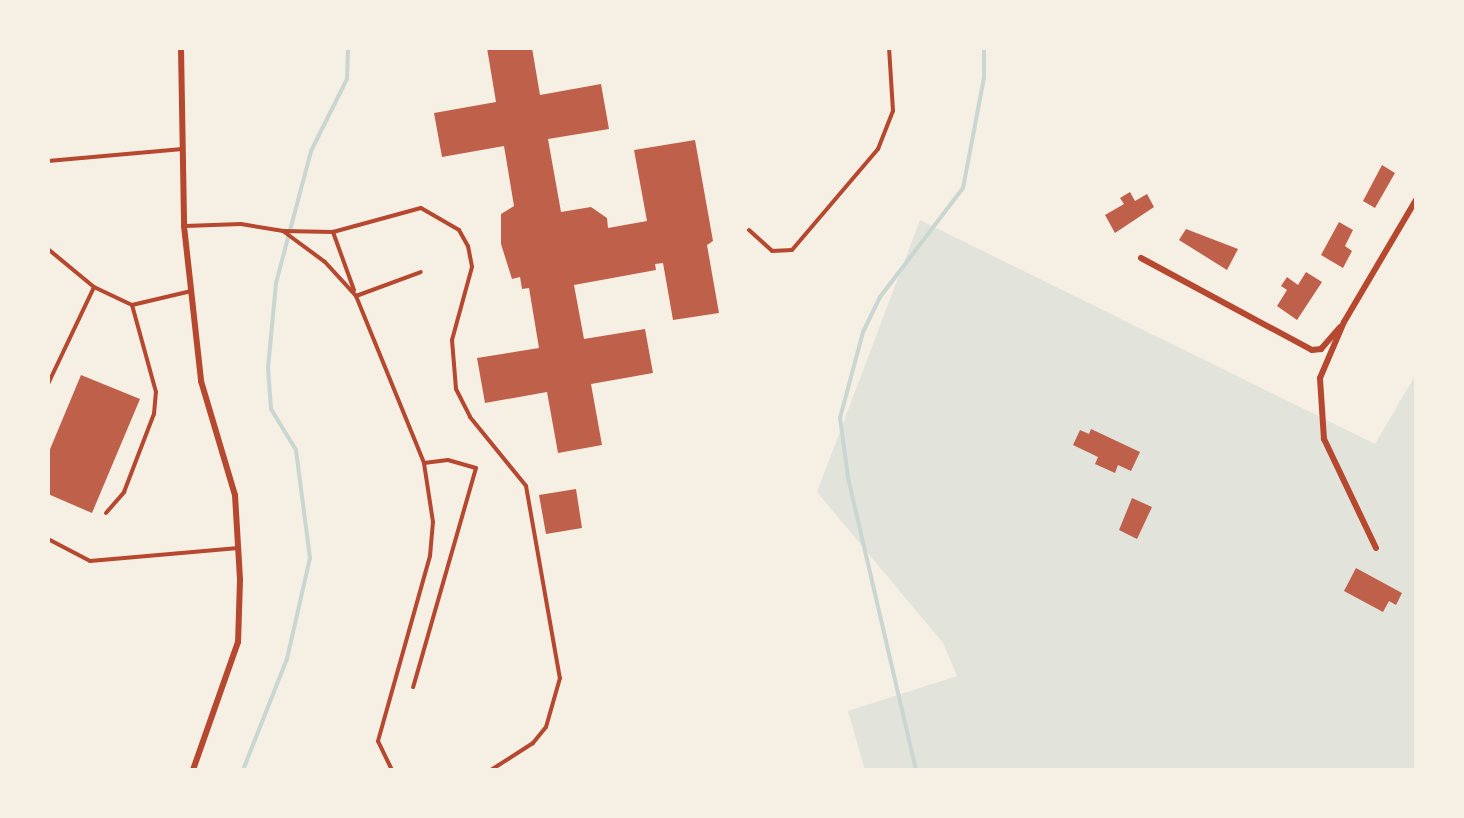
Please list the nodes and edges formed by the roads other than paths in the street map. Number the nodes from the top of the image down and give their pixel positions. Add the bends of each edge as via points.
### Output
1 (182, 48) edge
2 (889, 48) edge
3 (183, 149) junction
4 (48, 161) edge
5 (1416, 200) edge
6 (184, 226) junction
7 (749, 230) dead end
8 (283, 231) junction
9 (333, 232) junction
10 (48, 249) edge
11 (1141, 258) dead end
12 (421, 272) dead end
13 (93, 287) junction
14 (191, 291) junction
15 (355, 293) junction
16 (132, 305) junction
17 (1344, 322) junction
18 (48, 384) edge
19 (424, 463) junction
20 (106, 513) dead end
21 (48, 539) edge
22 (238, 548) junction
23 (1376, 548) dead end
24 (413, 687) dead end
25 (193, 770) edge
26 (392, 770) edge
27 (491, 770) edge

1 - 3 street
2 - 7 lane via 893,111 878,149 792,250 765,247
3 - 4 lane
3 - 6 street
5 - 17 street
6 - 8 lane via 241,224
6 - 14 street
8 - 9 lane
8 - 15 lane
9 - 15 lane
9 - 27 lane via 421,208 459,230 468,246 472,267 452,340 456,389 471,417 526,486 560,678 546,727 533,743
10 - 13 lane
11 - 17 street via 1312,350 1321,350
12 - 15 lane
13 - 16 lane
13 - 18 lane
14 - 16 lane
14 - 22 street via 201,381 235,495
15 - 19 lane
16 - 20 lane via 156,392 154,414 124,492
17 - 23 street via 1320,378 1324,439
19 - 24 lane via 448,460 476,468
19 - 26 lane via 433,522 430,556 378,741
21 - 22 lane via 90,561
22 - 25 street via 238,642

